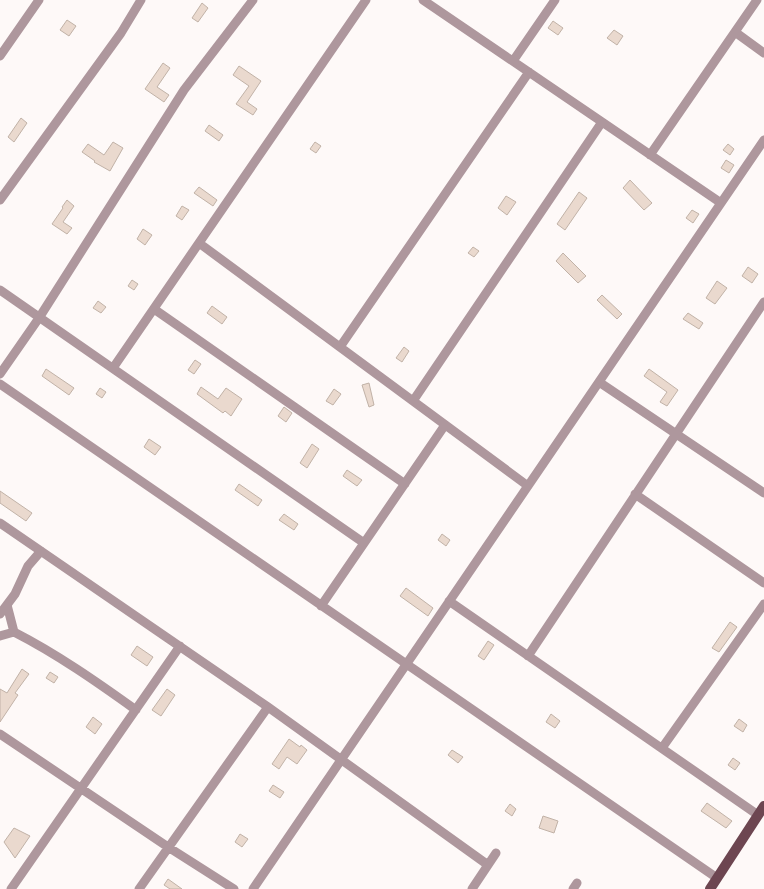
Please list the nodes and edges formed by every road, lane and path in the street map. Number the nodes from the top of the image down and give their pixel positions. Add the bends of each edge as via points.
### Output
1 (39, 0) edge
2 (141, 0) edge
3 (253, 0) edge
4 (366, 0) edge
5 (423, 0) edge
6 (555, 0) edge
7 (757, 0) edge
8 (735, 32) junction
9 (764, 53) edge
10 (0, 56) edge
11 (513, 61) junction
12 (529, 72) junction
13 (602, 122) junction
14 (764, 140) edge
15 (650, 155) junction
16 (0, 200) edge
17 (721, 203) junction
18 (199, 242) junction
19 (0, 290) edge
20 (764, 302) edge
21 (154, 309) junction
22 (39, 318) junction
23 (340, 347) junction
24 (113, 368) junction
25 (0, 374) edge
26 (599, 382) junction
27 (0, 384) edge
28 (413, 401) junction
29 (445, 425) junction
30 (676, 434) junction
31 (405, 484) junction
32 (528, 486) junction
33 (764, 493) edge
34 (635, 494) junction
35 (0, 523) edge
36 (364, 543) junction
37 (41, 551) junction
38 (764, 583) edge
39 (449, 601) junction
40 (764, 604) edge
41 (7, 605) junction
42 (321, 606) junction
43 (0, 614) edge
44 (14, 632) junction
45 (0, 636) edge
46 (180, 646) junction
47 (528, 656) junction
48 (406, 665) junction
49 (268, 707) junction
50 (136, 710) junction
51 (0, 734) edge
52 (662, 748) junction
53 (341, 759) junction
54 (81, 789) junction
55 (761, 810) edge
56 (168, 847) junction
57 (496, 853) dead end
58 (488, 865) junction
59 (717, 878) junction
60 (11, 889) edge
61 (139, 889) edge
62 (234, 889) edge
63 (253, 889) edge
64 (472, 889) edge
65 (710, 889) edge

1 - 10 street
2 - 16 street
3 - 22 street via 184,90
4 - 18 street
5 - 11 street
6 - 11 street
7 - 8 street
8 - 9 street
8 - 15 street
11 - 12 street
12 - 13 street
12 - 23 street
13 - 15 street
13 - 28 street
14 - 17 street
15 - 17 street
17 - 26 street
18 - 21 street
18 - 23 street
19 - 22 street
20 - 30 street
21 - 24 street
21 - 31 street
22 - 24 street
22 - 25 street
23 - 28 street
24 - 36 street
26 - 30 street
26 - 32 street
27 - 42 street
28 - 29 street
29 - 31 street
29 - 32 street
30 - 33 street
30 - 34 street
31 - 36 street
32 - 39 street
34 - 38 street
34 - 47 street
35 - 37 street
36 - 42 street
37 - 41 street via 28,566
37 - 46 street
39 - 47 street
39 - 48 street
40 - 52 street
41 - 43 street
41 - 44 street
42 - 48 street
44 - 45 street
44 - 50 street via 92,678
46 - 49 street
46 - 50 street
47 - 52 street
48 - 53 street
48 - 59 street
49 - 53 street
49 - 56 street
50 - 54 street
51 - 54 street
52 - 55 street
53 - 58 street
53 - 63 street
54 - 56 street
54 - 60 street
55 - 59 main road
56 - 61 street
56 - 62 street
57 - 58 street
58 - 64 street
59 - 65 main road

